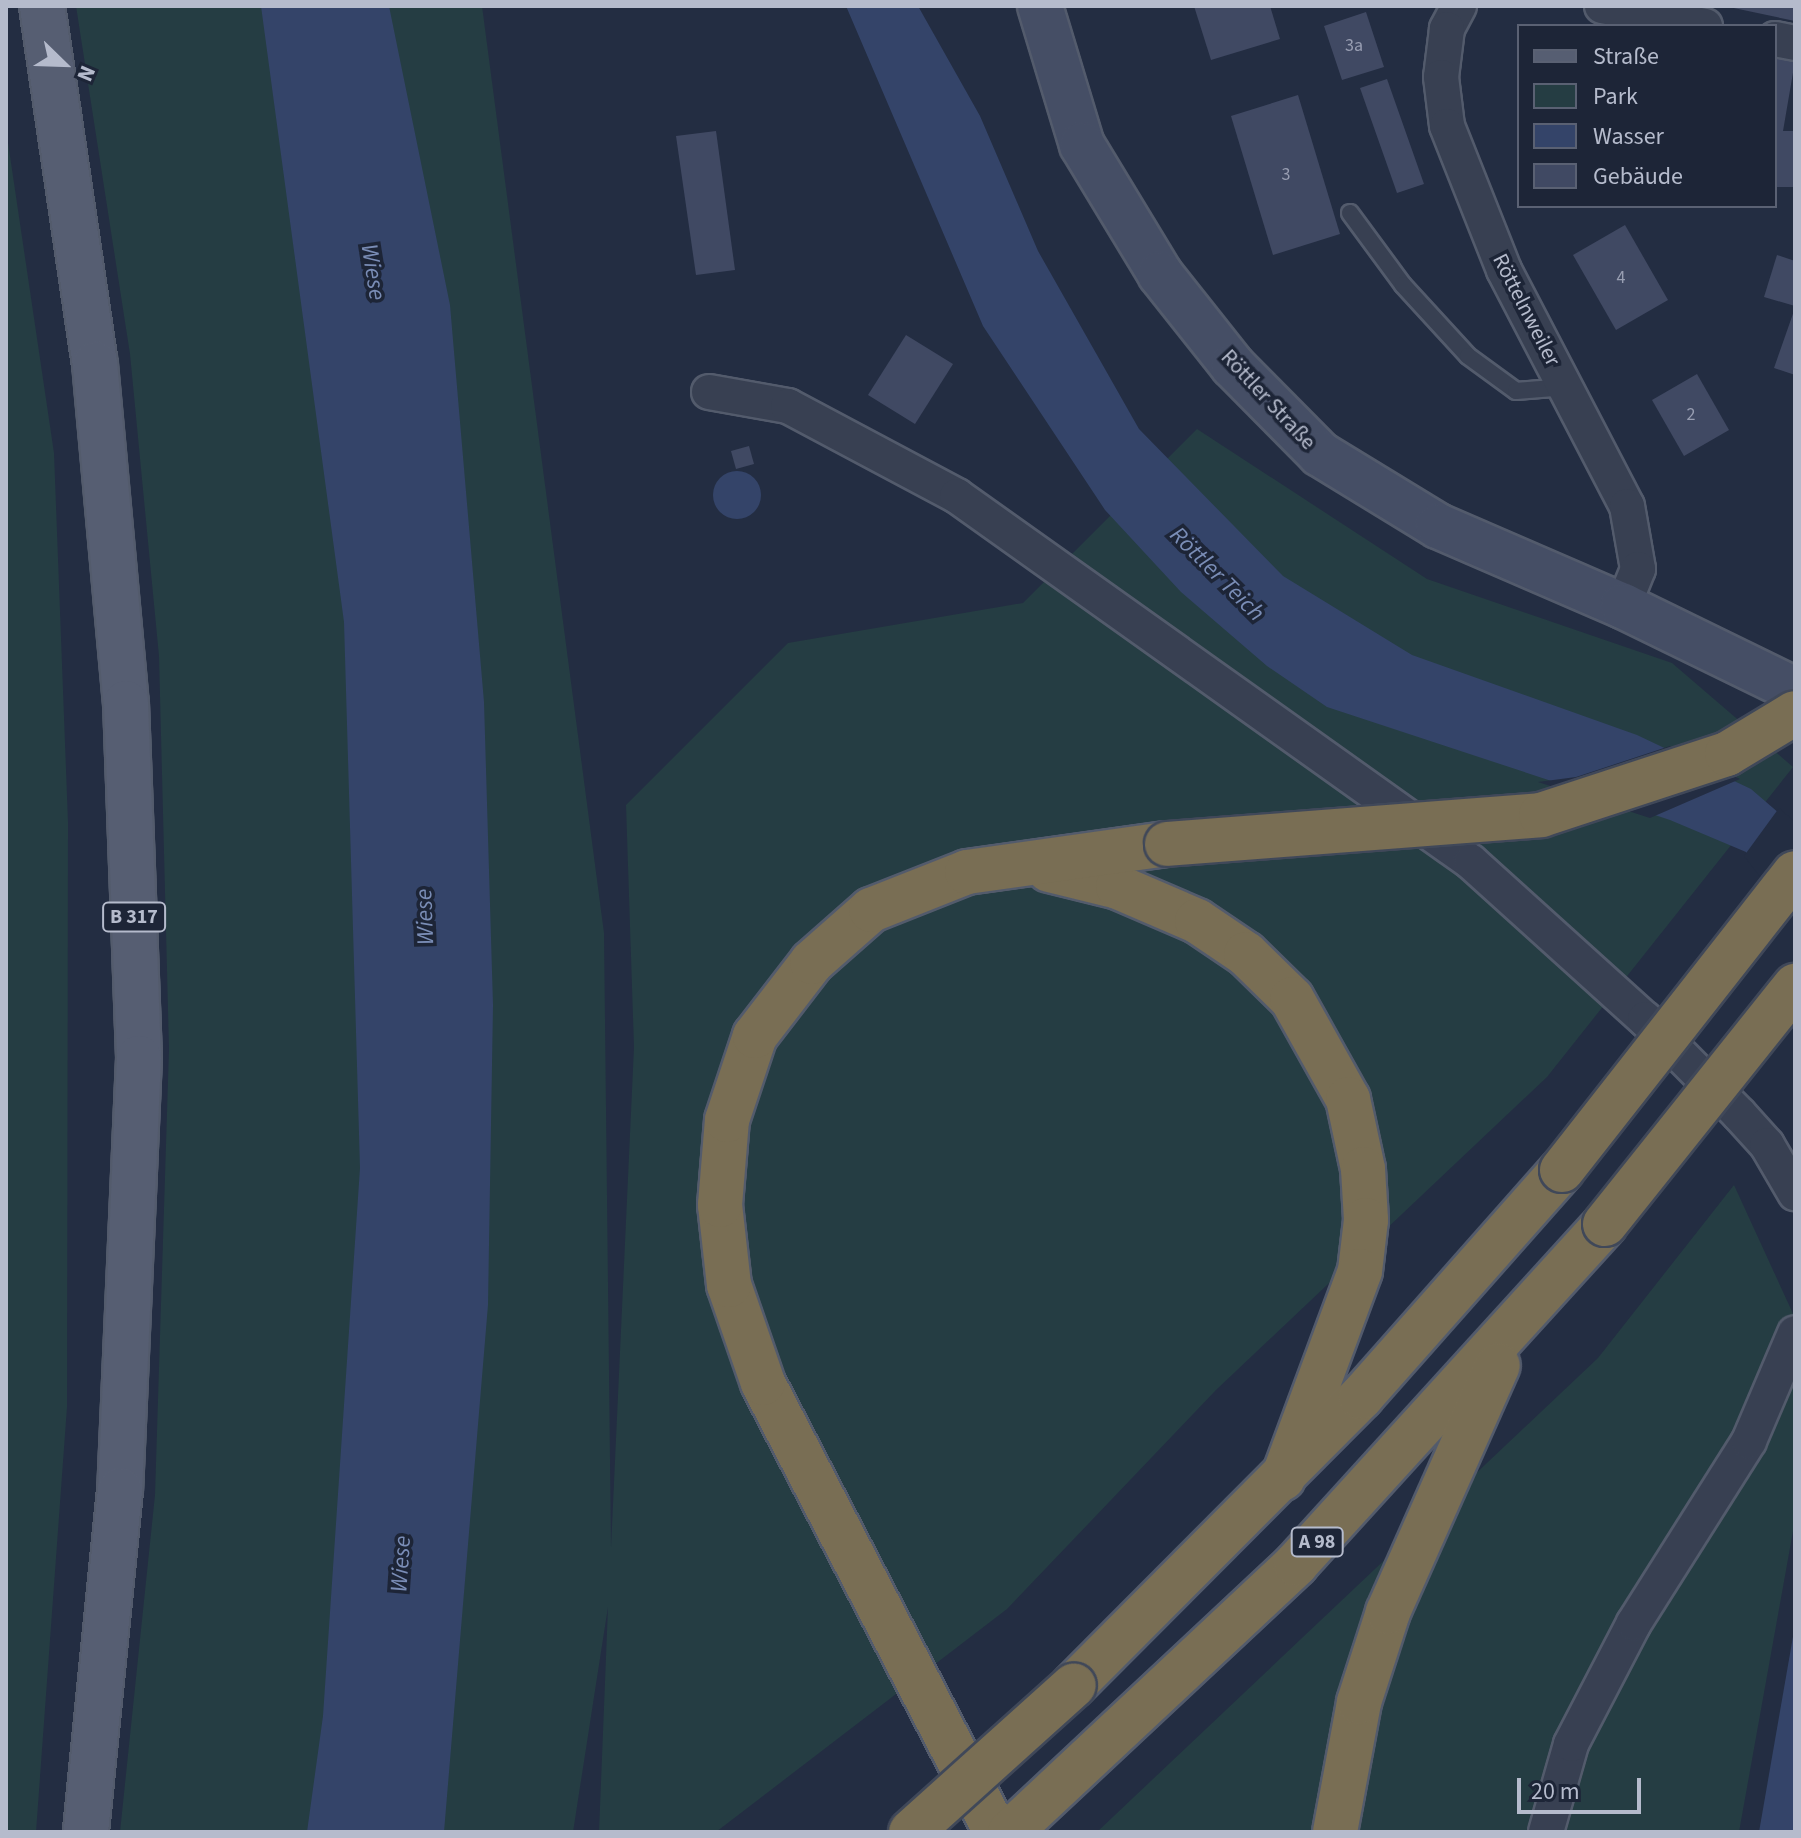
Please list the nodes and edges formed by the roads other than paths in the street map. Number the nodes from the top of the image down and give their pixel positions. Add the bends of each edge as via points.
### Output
1 (42, 6) edge
2 (1040, 6) edge
3 (1459, 6) edge
4 (1602, 6) edge
5 (1695, 24) edge
6 (1350, 213) dead end
7 (1566, 387) junction
8 (709, 392) dead end
9 (1623, 606) junction
10 (1795, 690) edge
11 (1795, 713) edge
12 (1031, 866) junction
13 (1795, 873) edge
14 (1795, 986) edge
15 (1795, 1193) edge
16 (1514, 1330) junction
17 (1795, 1333) edge
18 (1283, 1478) junction
19 (86, 1832) edge
20 (911, 1832) edge
21 (996, 1832) edge
22 (1010, 1832) edge
23 (1335, 1832) edge
24 (1546, 1832) edge

1 - 19 main road, B 317 via 95,364 126,703 139,1058 120,1490
2 - 9 street, Röttler Straße via 1082,145 1160,274 1233,366 1320,454 1438,526
3 - 7 street, Röttelnweiler via 1447,29 1441,77 1447,126 1504,270
4 - 5 street
6 - 7 lane via 1403,285 1468,356 1516,391
7 - 9 street, Röttelnweiler via 1627,506 1638,569
8 - 15 street via 788,406 957,496 1471,862 1645,1019 1729,1104 1767,1145
9 - 10 street, Röttler Straße
11 - 12 highway, bridge via 1727,754 1541,815 1167,844
12 - 18 highway via 1118,887 1197,921 1246,954 1292,999 1348,1099 1363,1169 1366,1220 1360,1271
12 - 21 highway via 967,872 871,910 812,962 755,1036 727,1120 720,1205 729,1285 763,1383
13 - 18 highway, bridge via 1562,1170
14 - 16 highway, A 98, bridge
16 - 22 highway, A 98 via 1296,1564
16 - 23 highway via 1388,1612 1359,1702
17 - 24 street via 1749,1441 1634,1623 1571,1744
18 - 20 highway, bridge via 1074,1685

